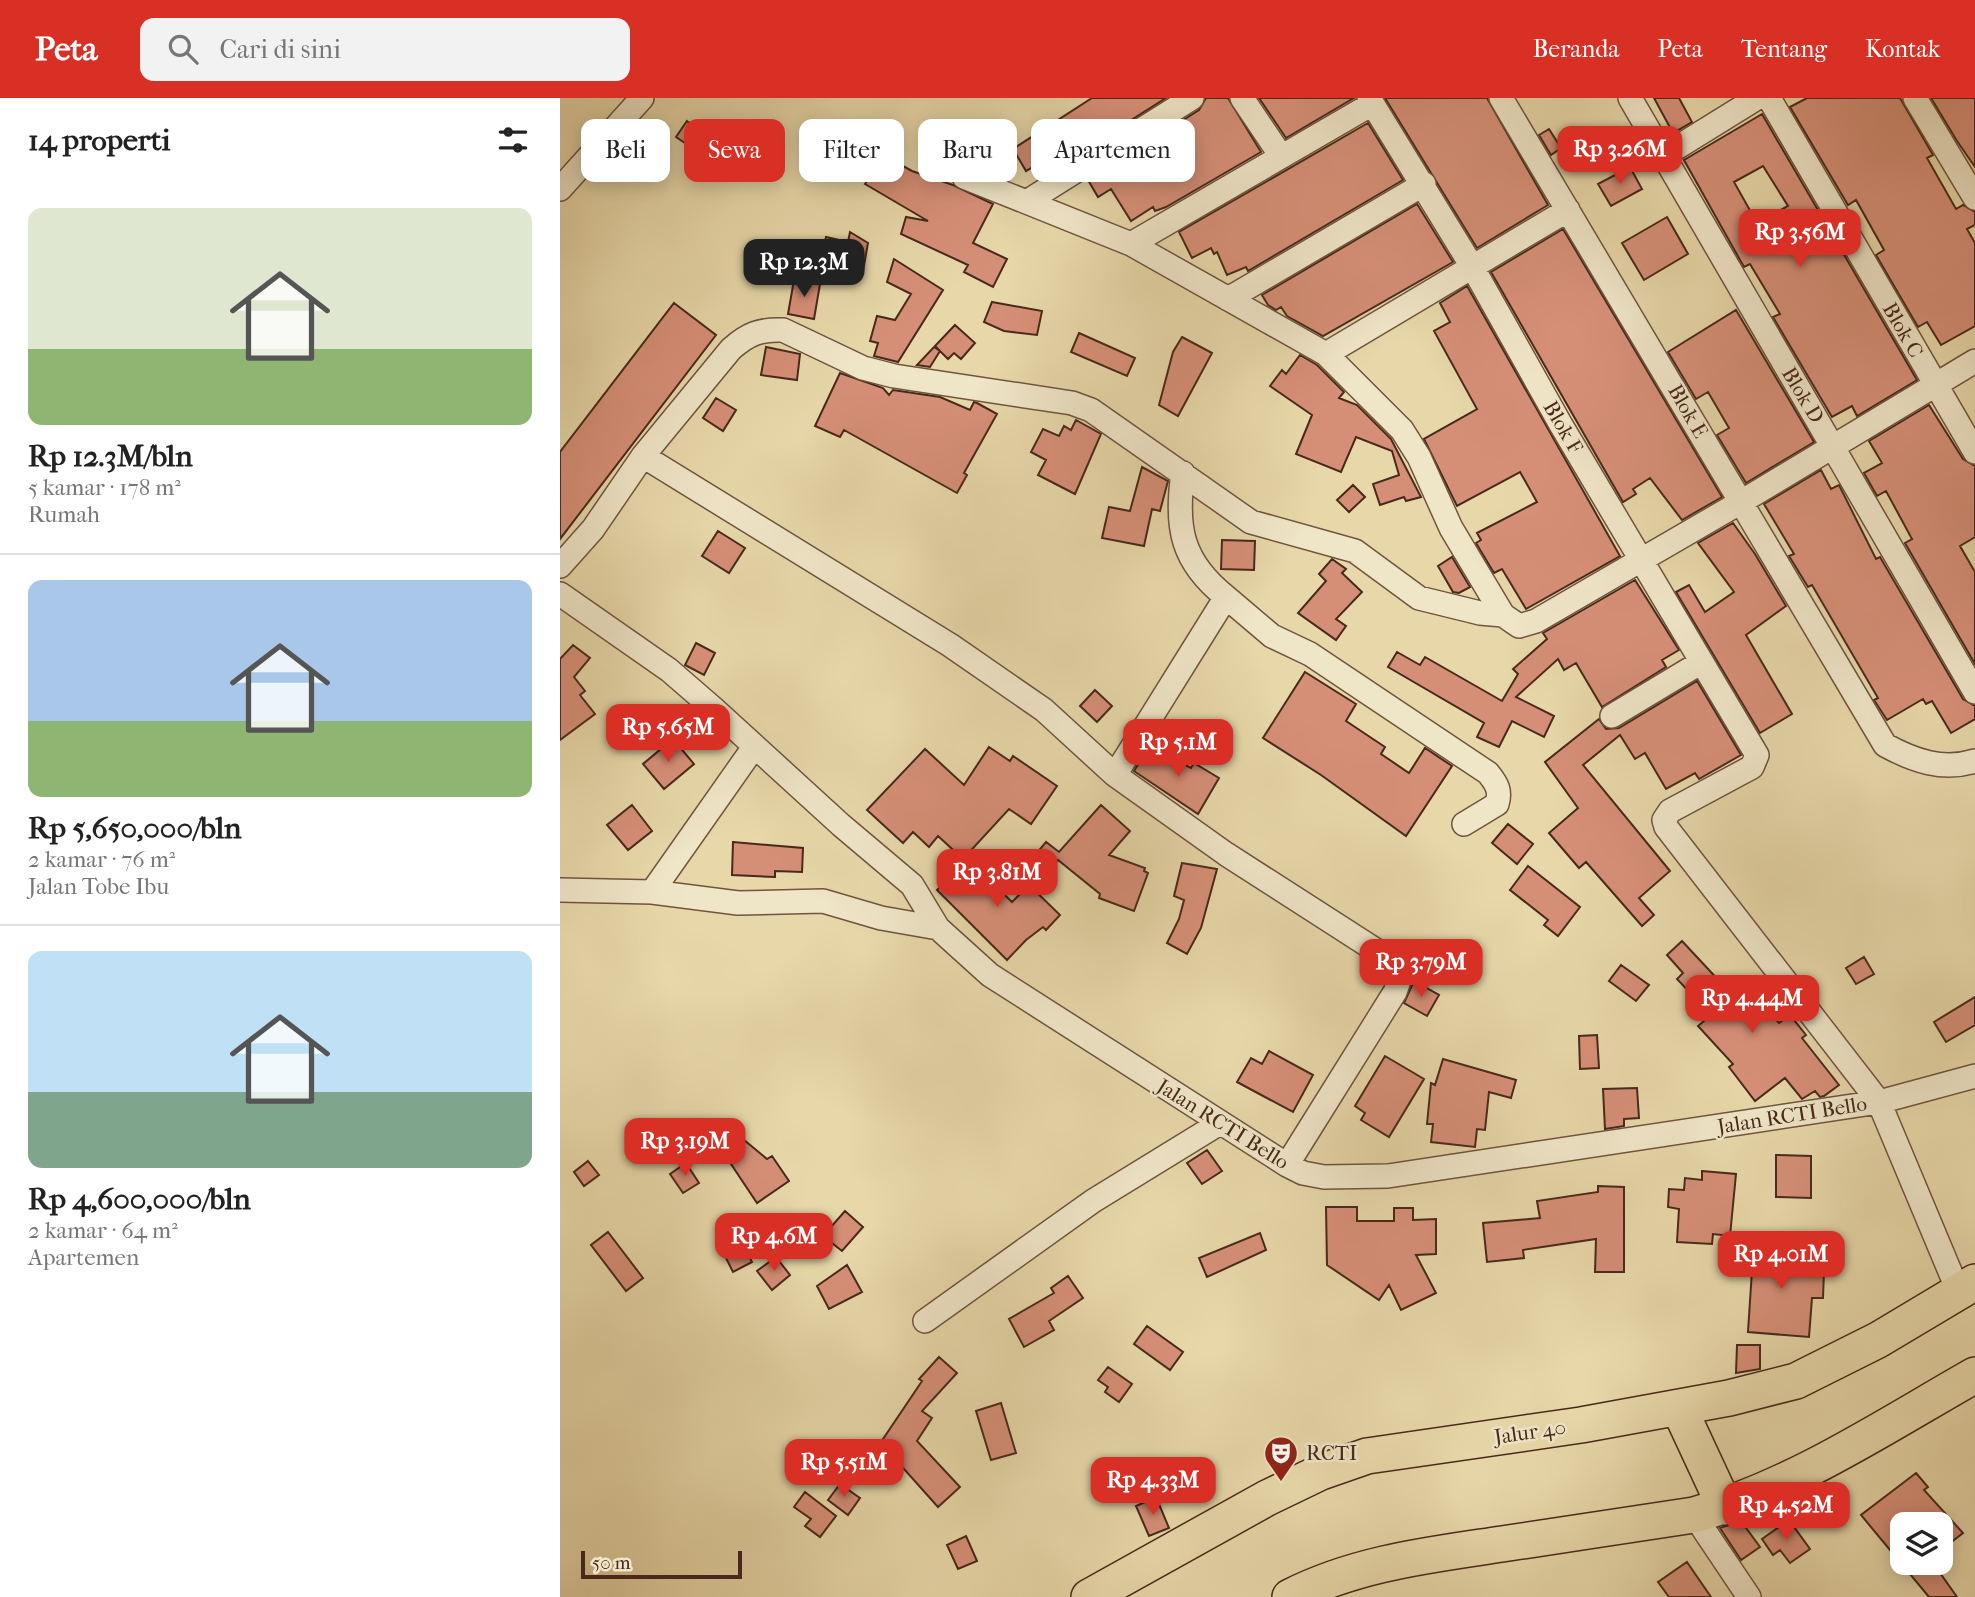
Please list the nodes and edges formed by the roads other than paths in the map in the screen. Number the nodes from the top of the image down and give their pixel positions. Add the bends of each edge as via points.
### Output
1 (642, 98) edge
2 (1192, 98) edge
3 (1242, 98) edge
4 (1501, 98) edge
5 (1630, 98) edge
6 (1757, 98) edge
7 (1769, 98) edge
8 (1915, 98) edge
9 (1370, 101) edge
10 (1665, 155) junction
11 (1281, 156) junction
12 (977, 182) edge
13 (1424, 184) junction
14 (560, 189) edge
15 (1975, 198) edge
16 (1028, 201) junction
17 (1568, 210) junction
18 (1131, 244) junction
19 (1474, 268) junction
20 (1228, 299) junction
21 (1326, 354) junction
22 (1975, 360) edge
23 (1934, 383) junction
24 (1833, 447) junction
25 (1975, 452) edge
26 (643, 456) junction
27 (1184, 473) junction
28 (1741, 502) junction
29 (1640, 558) junction
30 (560, 566) edge
31 (560, 594) edge
32 (1226, 597) junction
33 (1503, 615) junction
34 (1699, 663) junction
35 (1975, 692) edge
36 (1612, 716) dead end
37 (754, 747) junction
38 (1975, 761) edge
39 (1115, 775) junction
40 (1464, 824) dead end
41 (560, 890) edge
42 (652, 892) junction
43 (939, 928) junction
44 (1975, 1076) edge
45 (1879, 1102) junction
46 (1220, 1123) junction
47 (1287, 1165) junction
48 (1967, 1287) edge
49 (925, 1321) dead end
50 (1975, 1375) edge
51 (1679, 1408) junction
52 (1709, 1511) junction
53 (1089, 1597) edge
54 (1290, 1597) edge
55 (1749, 1597) edge

1 - 14 street
2 - 16 street
3 - 11 street
4 - 17 street, Blok E
5 - 10 street, Blok D
6 - 10 street
7 - 23 street, Blok C
8 - 15 street
9 - 11 street
9 - 13 street, Blok F
10 - 24 street, Blok D
11 - 18 street
12 - 16 street
13 - 19 street, Blok F
13 - 20 street
16 - 18 street
17 - 19 street
17 - 28 street, Blok E
18 - 20 street
19 - 21 street
19 - 29 street, Blok F
20 - 21 street
21 - 33 street via 1402,430 1451,528
22 - 23 street
23 - 24 street
23 - 25 street, Blok C
24 - 28 street
24 - 35 street, Blok D
26 - 27 street via 748,334 783,330 863,368 1081,407 1108,419
26 - 30 street via 593,529
26 - 39 street via 950,645 1044,710
27 - 32 street via 1178,508 1193,565
27 - 33 street via 1251,522 1366,556 1419,598 1480,614
28 - 29 street
28 - 38 street, Blok E via 1885,745 1924,762 1956,767
29 - 33 street via 1528,625
29 - 34 street, Blok F
31 - 37 street, Jalan RCTI Bello via 669,670
32 - 39 street
32 - 40 street via 1272,636 1322,662 1488,773 1500,795 1497,804
34 - 36 street
34 - 45 street, Blok F via 1757,755 1752,767 1670,811 1664,820 1666,827
37 - 42 street
37 - 43 street, Jalan RCTI Bello via 912,885
39 - 47 street via 1400,969 1395,992
41 - 42 street
42 - 43 street via 738,903 823,901
43 - 46 street, Jalan RCTI Bello via 990,975
44 - 45 street, Jalan RCTI Bello
45 - 47 street, Jalan RCTI Bello via 1388,1176 1324,1177
45 - 48 street
46 - 47 street, Jalan RCTI Bello
46 - 49 street via 1093,1201
48 - 51 highway, Jalur 40 via 1831,1366 1796,1381
50 - 52 highway via 1807,1470
51 - 52 highway
51 - 53 highway, Jalur 40 via 1367,1456 1268,1498
52 - 54 highway via 1420,1556 1326,1579
52 - 55 street

